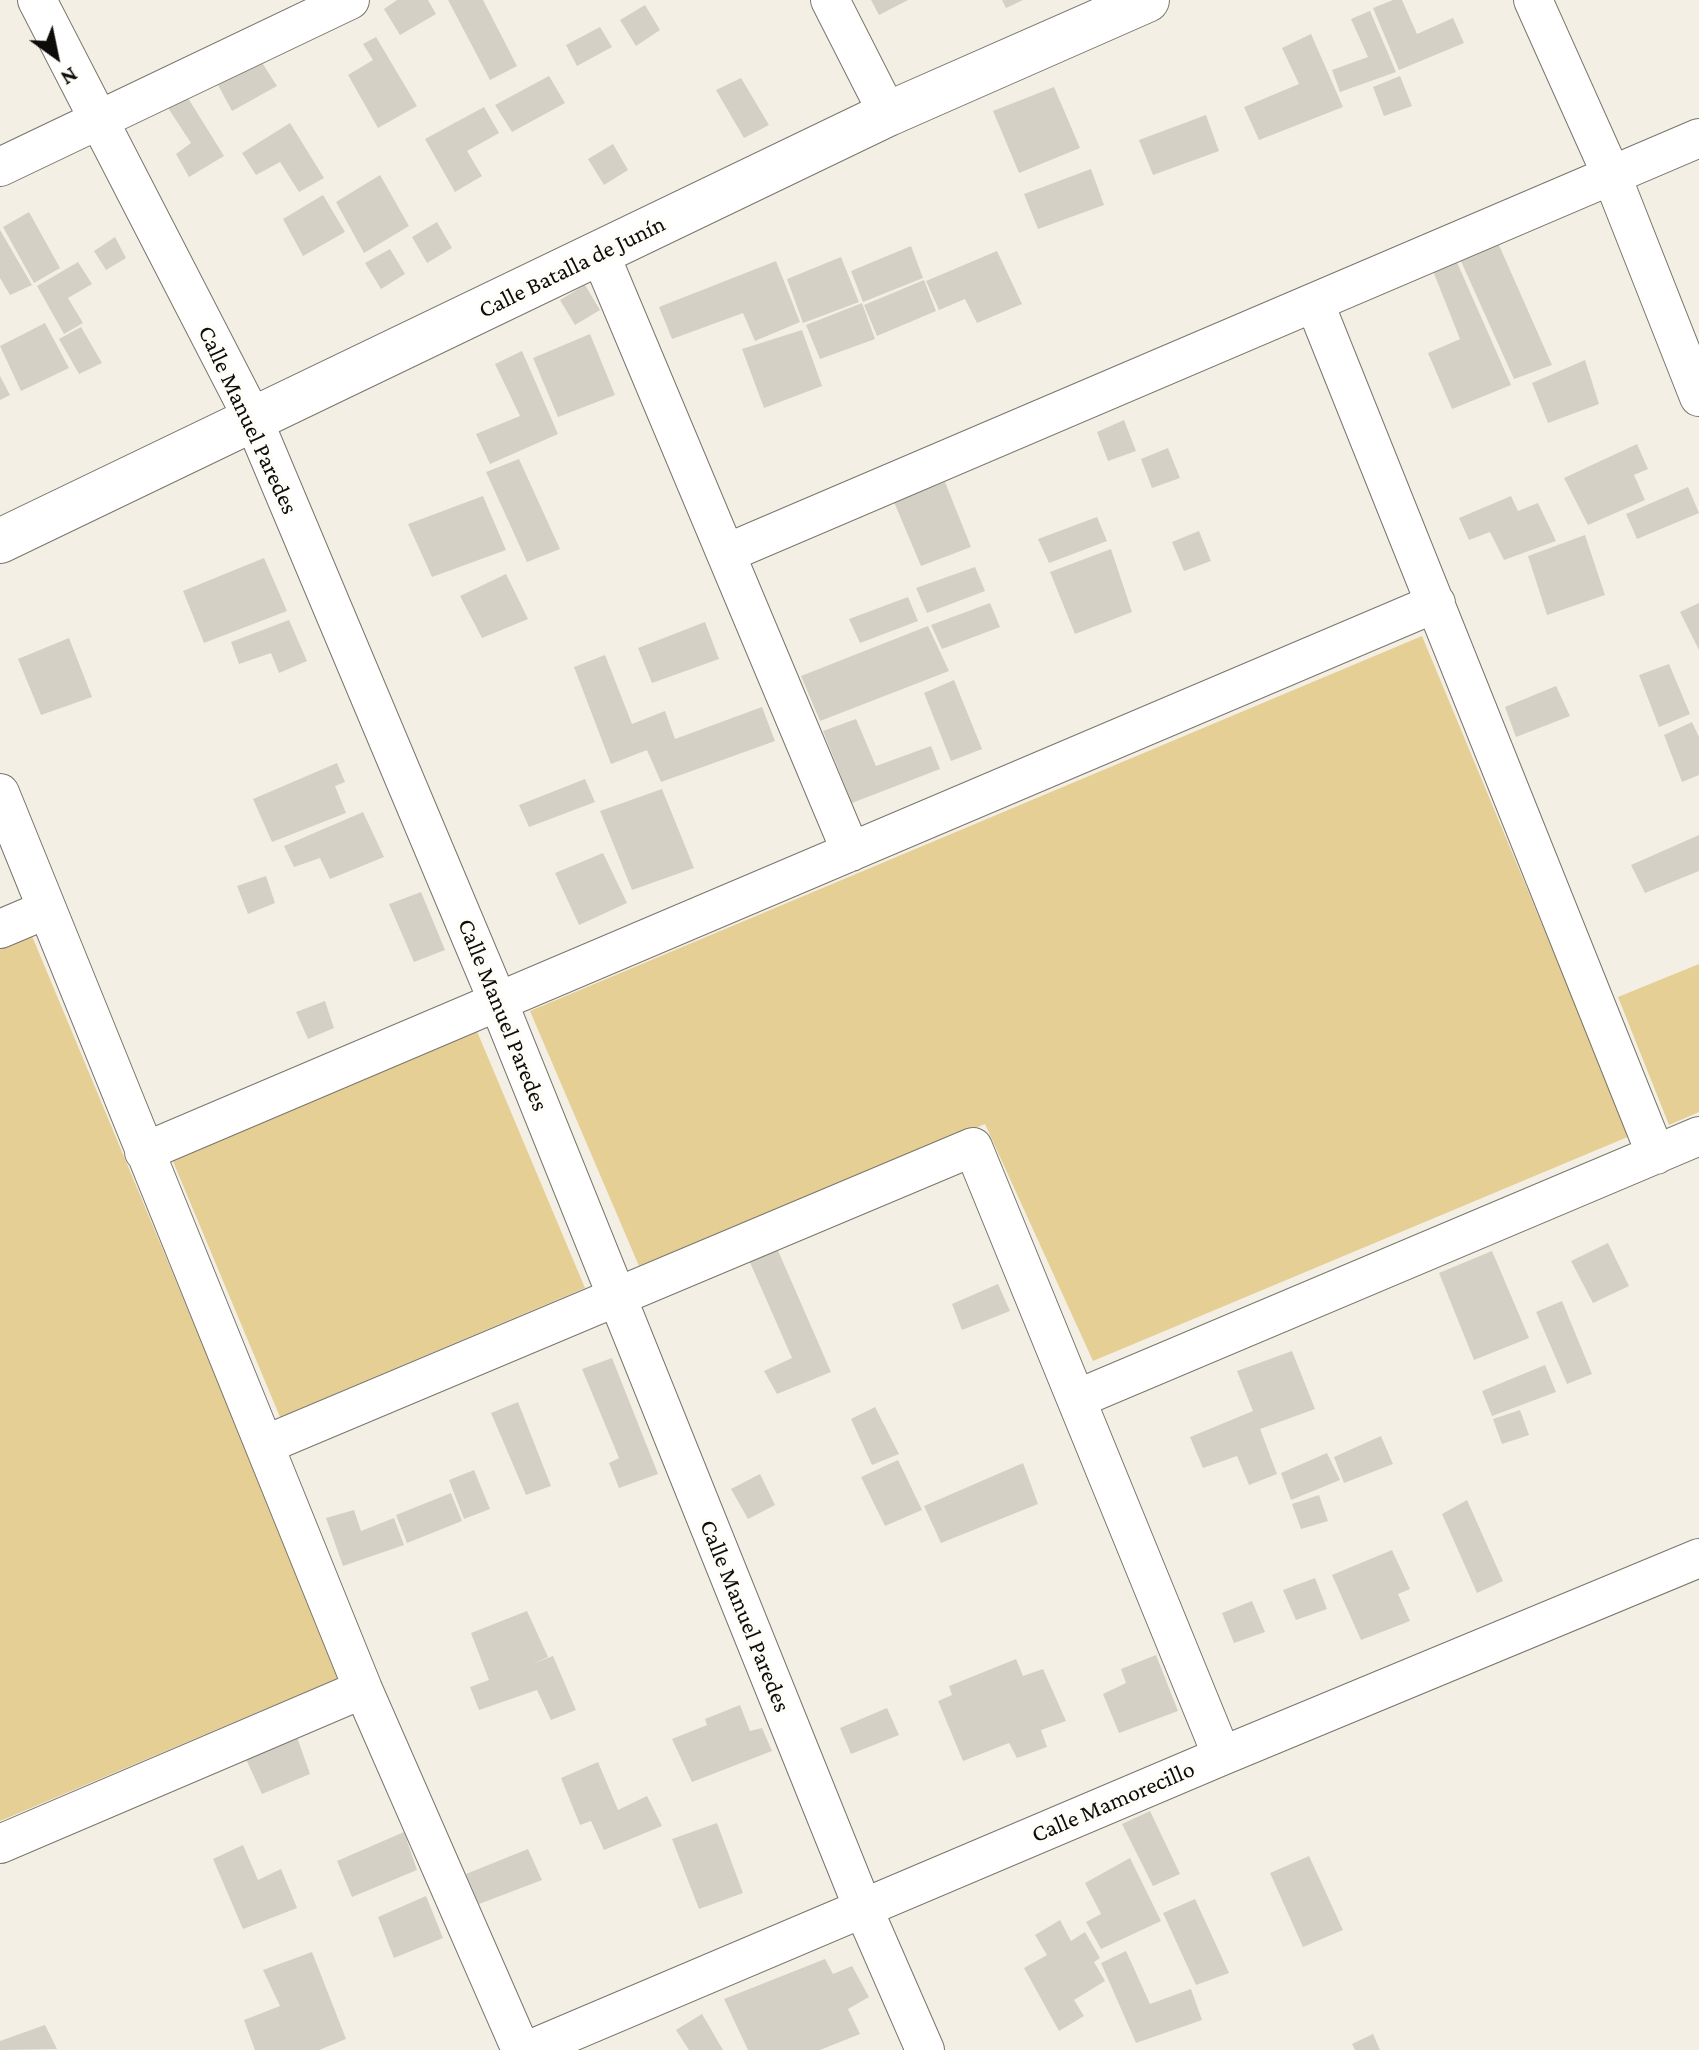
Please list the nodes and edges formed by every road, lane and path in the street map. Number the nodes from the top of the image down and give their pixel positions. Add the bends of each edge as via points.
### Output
1 (37, 0) edge
2 (350, 0) edge
3 (830, 0) edge
4 (1147, 0) edge
5 (1533, 0) edge
6 (888, 114) junction
7 (97, 120) junction
8 (1699, 138) edge
9 (0, 167) edge
10 (1611, 174) junction
11 (600, 254) junction
12 (1315, 304) junction
13 (1699, 397) edge
14 (253, 419) junction
15 (0, 541) edge
16 (727, 553) junction
17 (1436, 603) junction
18 (0, 793) edge
19 (851, 852) junction
20 (45, 910) junction
21 (0, 929) edge
22 (499, 1004) junction
23 (1699, 1136) edge
24 (144, 1152) junction
25 (1656, 1155) junction
26 (616, 1297) junction
27 (1079, 1398) junction
28 (267, 1444) junction
29 (1699, 1558) edge
30 (363, 1689) junction
31 (1222, 1756) junction
32 (0, 1844) edge
33 (863, 1908) junction
34 (521, 2050) edge
35 (529, 2050) edge
36 (925, 2050) edge

1 - 7 street, Calle Manuel Paredes
2 - 7 street
3 - 6 street
4 - 6 main road, Calle Batalla de Junín
5 - 10 street
6 - 11 main road, Calle Batalla de Junín
7 - 9 street
7 - 14 street, Calle Manuel Paredes
8 - 10 street
10 - 12 street
10 - 13 street
11 - 14 main road, Calle Batalla de Junín
11 - 16 street
12 - 16 street
12 - 17 street
14 - 15 main road, Calle Batalla de Junín
14 - 22 street, Calle Manuel Paredes
16 - 19 street
17 - 19 street
17 - 25 street
18 - 20 street
19 - 22 street
20 - 21 street
20 - 24 street
22 - 24 street
22 - 26 street, Calle Manuel Paredes
23 - 25 street
24 - 28 street
25 - 27 street
26 - 27 street via 973,1147
26 - 28 street
26 - 33 street, Calle Manuel Paredes
27 - 31 street
28 - 30 street
29 - 31 street, Calle Mamorecillo
30 - 32 street
30 - 34 street
31 - 33 street, Calle Mamorecillo
33 - 35 street, Calle Mamorecillo
33 - 36 street, Calle Manuel Paredes

